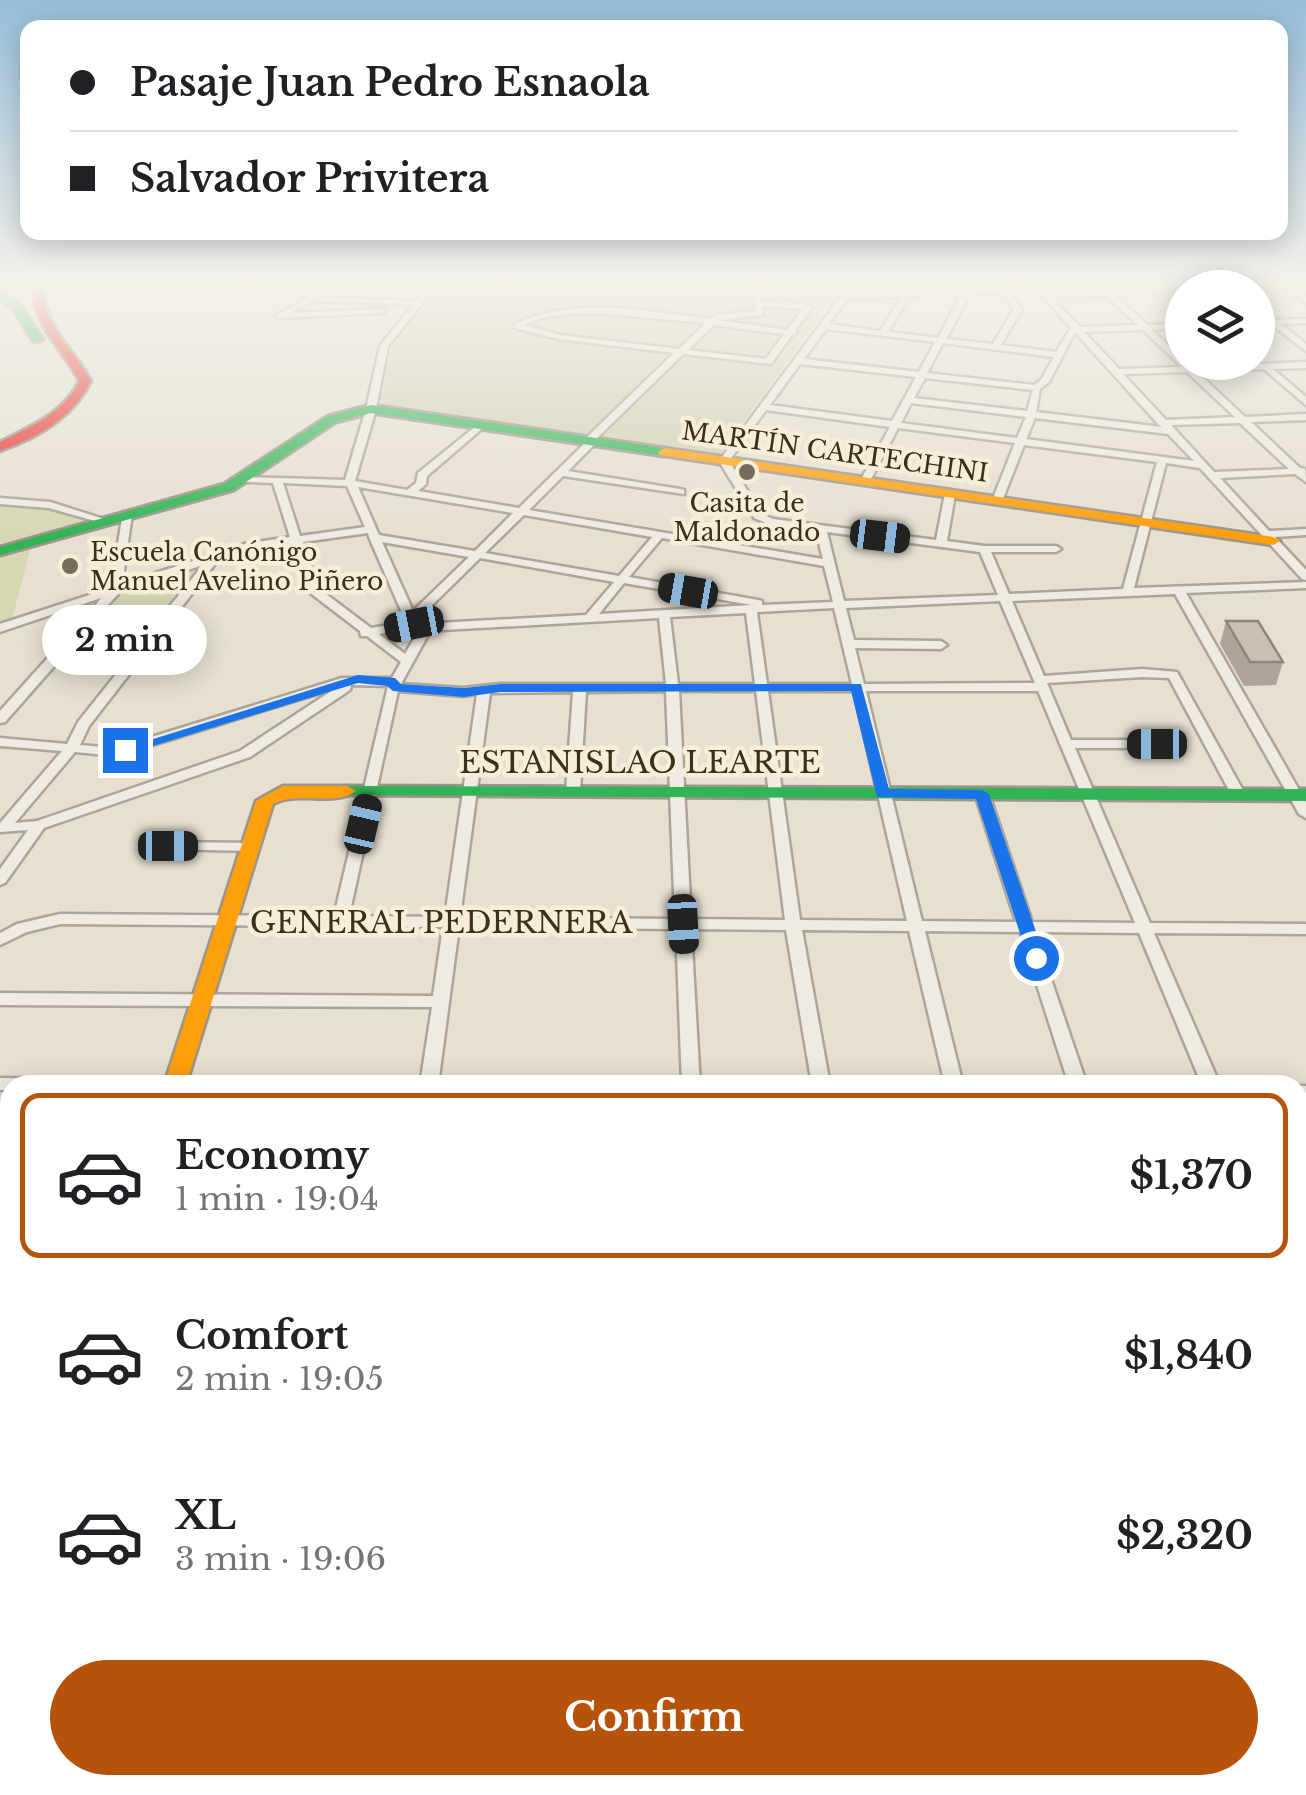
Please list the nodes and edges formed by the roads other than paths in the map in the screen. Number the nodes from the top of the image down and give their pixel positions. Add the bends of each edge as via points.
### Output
1 (68, 369) edge
2 (82, 369) edge
3 (379, 369) edge
4 (665, 369) edge
5 (792, 369) edge
6 (862, 369) edge
7 (925, 369) edge
8 (1052, 369) edge
9 (1111, 369) edge
10 (1165, 371) edge
11 (1114, 372) junction
12 (1275, 375) edge
13 (921, 376) junction
14 (1199, 380) edge
15 (1037, 390) junction
16 (910, 400) junction
17 (1306, 402) edge
18 (763, 408) junction
19 (371, 409) junction
20 (1032, 416) junction
21 (1306, 417) edge
22 (1242, 419) junction
23 (482, 425) junction
24 (897, 425) junction
25 (1166, 427) junction
26 (1020, 441) junction
27 (590, 442) junction
28 (0, 443) edge
29 (1162, 460) junction
30 (724, 462) junction
31 (1200, 465) junction
32 (562, 473) junction
33 (1303, 474) edge
34 (1210, 475) junction
35 (247, 479) junction
36 (277, 480) junction
37 (865, 481) junction
38 (350, 483) junction
39 (680, 492) dead end
40 (409, 493) junction
41 (950, 494) junction
42 (997, 501) junction
43 (0, 502) edge
44 (522, 512) junction
45 (127, 514) junction
46 (102, 520) junction
47 (1147, 523) junction
48 (820, 529) junction
49 (1306, 532) edge
50 (372, 533) junction
51 (658, 536) junction
52 (1270, 538) junction
53 (296, 539) junction
54 (941, 544) junction
55 (984, 549) junction
56 (1056, 549) dead end
57 (0, 551) edge
58 (479, 554) junction
59 (216, 556) junction
60 (828, 563) junction
61 (1306, 577) edge
62 (622, 580) junction
63 (1306, 585) edge
64 (116, 590) junction
65 (1178, 590) junction
66 (1130, 592) junction
67 (1006, 598) junction
68 (839, 605) junction
69 (63, 607) junction
70 (787, 607) junction
71 (98, 610) junction
72 (751, 610) junction
73 (664, 614) junction
74 (170, 615) junction
75 (590, 618) junction
76 (414, 624) junction
77 (0, 628) edge
78 (366, 633) junction
79 (848, 644) junction
80 (941, 645) dead end
81 (407, 661) junction
82 (358, 679) junction
83 (1042, 683) junction
84 (394, 685) junction
85 (672, 686) junction
86 (761, 686) junction
87 (580, 687) junction
88 (856, 687) junction
89 (484, 690) junction
90 (0, 720) edge
91 (0, 742) edge
92 (1068, 744) junction
93 (1157, 744) dead end
94 (72, 748) junction
95 (371, 792) junction
96 (471, 792) junction
97 (574, 792) junction
98 (677, 793) junction
99 (776, 793) junction
100 (883, 794) junction
101 (982, 794) junction
102 (1089, 794) junction
103 (1238, 794) junction
104 (1300, 795) edge
105 (1306, 814) edge
106 (39, 825) junction
107 (2, 828) edge
108 (168, 846) dead end
109 (251, 847) junction
110 (0, 880) edge
111 (228, 921) junction
112 (340, 922) junction
113 (453, 922) junction
114 (683, 924) junction
115 (793, 925) junction
116 (915, 926) junction
117 (1026, 927) junction
118 (1145, 928) junction
119 (1306, 929) edge
120 (0, 940) edge
121 (0, 999) edge
122 (204, 999) junction
123 (441, 1002) junction
124 (179, 1075) edge
125 (431, 1075) edge
126 (691, 1075) edge
127 (819, 1075) edge
128 (952, 1075) edge
129 (1075, 1075) edge
130 (1207, 1075) edge

1 - 28 street via 72,380 56,408
2 - 28 street via 85,386 66,412
3 - 19 street
4 - 27 street
5 - 18 street
6 - 13 street
7 - 13 street
8 - 15 street
9 - 11 street
10 - 11 street
11 - 25 street
12 - 17 street
13 - 15 street
13 - 16 street
14 - 22 street
15 - 20 street
16 - 20 street
16 - 24 street
18 - 24 street
18 - 30 street
19 - 23 street, MARTÍN CARTECHINI
19 - 35 street, MARTÍN CARTECHINI via 328,418
19 - 38 street
20 - 25 street
20 - 26 street
21 - 22 street
22 - 25 street
22 - 33 street
23 - 27 street, MARTÍN CARTECHINI
23 - 40 street
24 - 26 street
24 - 37 street
25 - 31 street
26 - 29 street
26 - 42 street
27 - 30 street, MARTÍN CARTECHINI
27 - 32 street
29 - 31 street
29 - 47 street
30 - 37 street, MARTÍN CARTECHINI
30 - 48 street via 763,520
31 - 34 street
32 - 39 street
32 - 44 street
33 - 34 street
34 - 52 street
35 - 36 street
35 - 45 street, MARTÍN CARTECHINI
36 - 38 street
36 - 53 street
37 - 41 street, MARTÍN CARTECHINI
38 - 40 street
38 - 50 street
40 - 44 street
41 - 42 street, MARTÍN CARTECHINI
41 - 54 street
42 - 47 street, MARTÍN CARTECHINI
43 - 46 street, MARTÍN CARTECHINI via 50,505
44 - 51 street
44 - 58 street
45 - 46 street, MARTÍN CARTECHINI
45 - 64 street
46 - 57 street
47 - 52 street, MARTÍN CARTECHINI
47 - 66 street
48 - 54 street
48 - 60 street
49 - 52 street, MARTÍN CARTECHINI
50 - 53 street
50 - 58 street
50 - 76 street
51 - 60 street
51 - 62 street
52 - 61 street
53 - 59 street
53 - 78 street via 314,590
54 - 55 street
55 - 56 street
55 - 67 street
58 - 62 street
58 - 76 street
59 - 64 street
59 - 74 street
60 - 68 street
62 - 70 street
62 - 75 street
63 - 65 street
64 - 69 street
64 - 71 street
65 - 66 street
65 - 104 street
66 - 67 street
67 - 68 street
67 - 83 street
68 - 70 street
68 - 79 street
69 - 71 street
69 - 77 street
70 - 72 street
71 - 74 street
71 - 90 street
72 - 73 street
72 - 86 street
73 - 75 street
73 - 85 street
74 - 94 street
75 - 76 street
76 - 78 street
76 - 81 street via 422,635
78 - 81 street
79 - 80 street
79 - 88 street
81 - 84 street
82 - 84 street
82 - 94 street via 117,752
82 - 106 street via 245,754
83 - 88 street
83 - 92 street
83 - 103 street via 1173,674
84 - 89 street
84 - 95 street
85 - 86 street
85 - 87 street
85 - 98 street
86 - 88 street
86 - 99 street
87 - 89 street
87 - 97 street
88 - 100 street
89 - 96 street
91 - 94 street
92 - 93 street
92 - 102 street
94 - 107 street
95 - 96 street, ESTANISLAO LEARTE
95 - 109 street, ESTANISLAO LEARTE via 274,793 265,801
95 - 112 street
96 - 97 street, ESTANISLAO LEARTE
96 - 113 street
97 - 98 street, ESTANISLAO LEARTE
98 - 99 street, ESTANISLAO LEARTE
98 - 114 street
99 - 100 street, ESTANISLAO LEARTE
99 - 115 street
100 - 101 street, ESTANISLAO LEARTE
100 - 116 street
101 - 102 street, ESTANISLAO LEARTE
101 - 117 street
102 - 103 street, ESTANISLAO LEARTE
102 - 118 street
103 - 104 street, ESTANISLAO LEARTE
104 - 105 street
106 - 107 street
106 - 110 street
108 - 109 street
109 - 111 street
111 - 112 street, GENERAL PEDERNERA
111 - 120 street, GENERAL PEDERNERA via 60,919
111 - 122 street
112 - 113 street, GENERAL PEDERNERA
113 - 114 street, GENERAL PEDERNERA
113 - 123 street
114 - 115 street, GENERAL PEDERNERA
114 - 126 street
115 - 116 street, GENERAL PEDERNERA
115 - 127 street
116 - 117 street, GENERAL PEDERNERA
116 - 128 street
117 - 118 street, GENERAL PEDERNERA
117 - 129 street
118 - 119 street, GENERAL PEDERNERA
118 - 130 street
121 - 122 street
122 - 123 street
122 - 124 street
123 - 125 street

